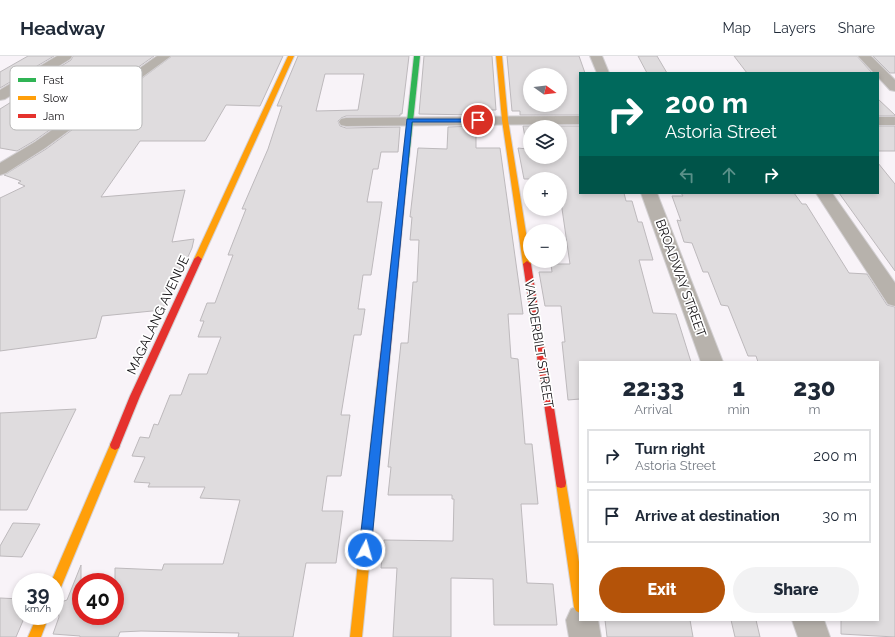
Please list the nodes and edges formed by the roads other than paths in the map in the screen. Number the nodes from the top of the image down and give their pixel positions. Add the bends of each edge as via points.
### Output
1 (66, 56) edge
2 (165, 56) edge
3 (291, 56) edge
4 (417, 56) edge
5 (499, 56) edge
6 (596, 56) edge
7 (864, 56) edge
8 (50, 66) edge
9 (142, 72) edge
10 (603, 72) edge
11 (895, 87) edge
12 (10, 90) edge
13 (0, 96) edge
14 (505, 120) junction
15 (579, 120) edge
16 (409, 121) junction
17 (879, 121) edge
18 (895, 121) edge
19 (346, 122) dead end
20 (61, 130) edge
21 (0, 170) edge
22 (649, 194) edge
23 (825, 194) edge
24 (895, 299) edge
25 (712, 361) edge
26 (61, 573) edge
27 (579, 601) edge
28 (582, 621) edge
29 (808, 621) edge
30 (39, 625) edge
31 (34, 637) edge
32 (356, 637) edge
33 (585, 637) edge
34 (814, 637) edge

1 - 8 street
2 - 9 street
3 - 26 street, MAGALANG AVENUE via 135,396
4 - 16 street
5 - 14 street, VANDERBILT STREET
6 - 10 street
7 - 11 street
12 - 13 street
14 - 15 street
14 - 16 street
14 - 27 street, VANDERBILT STREET
16 - 19 street
16 - 32 street
17 - 18 street
20 - 21 street
22 - 25 street, BROADWAY STREET
23 - 24 street
28 - 33 street
29 - 34 street
30 - 31 street

